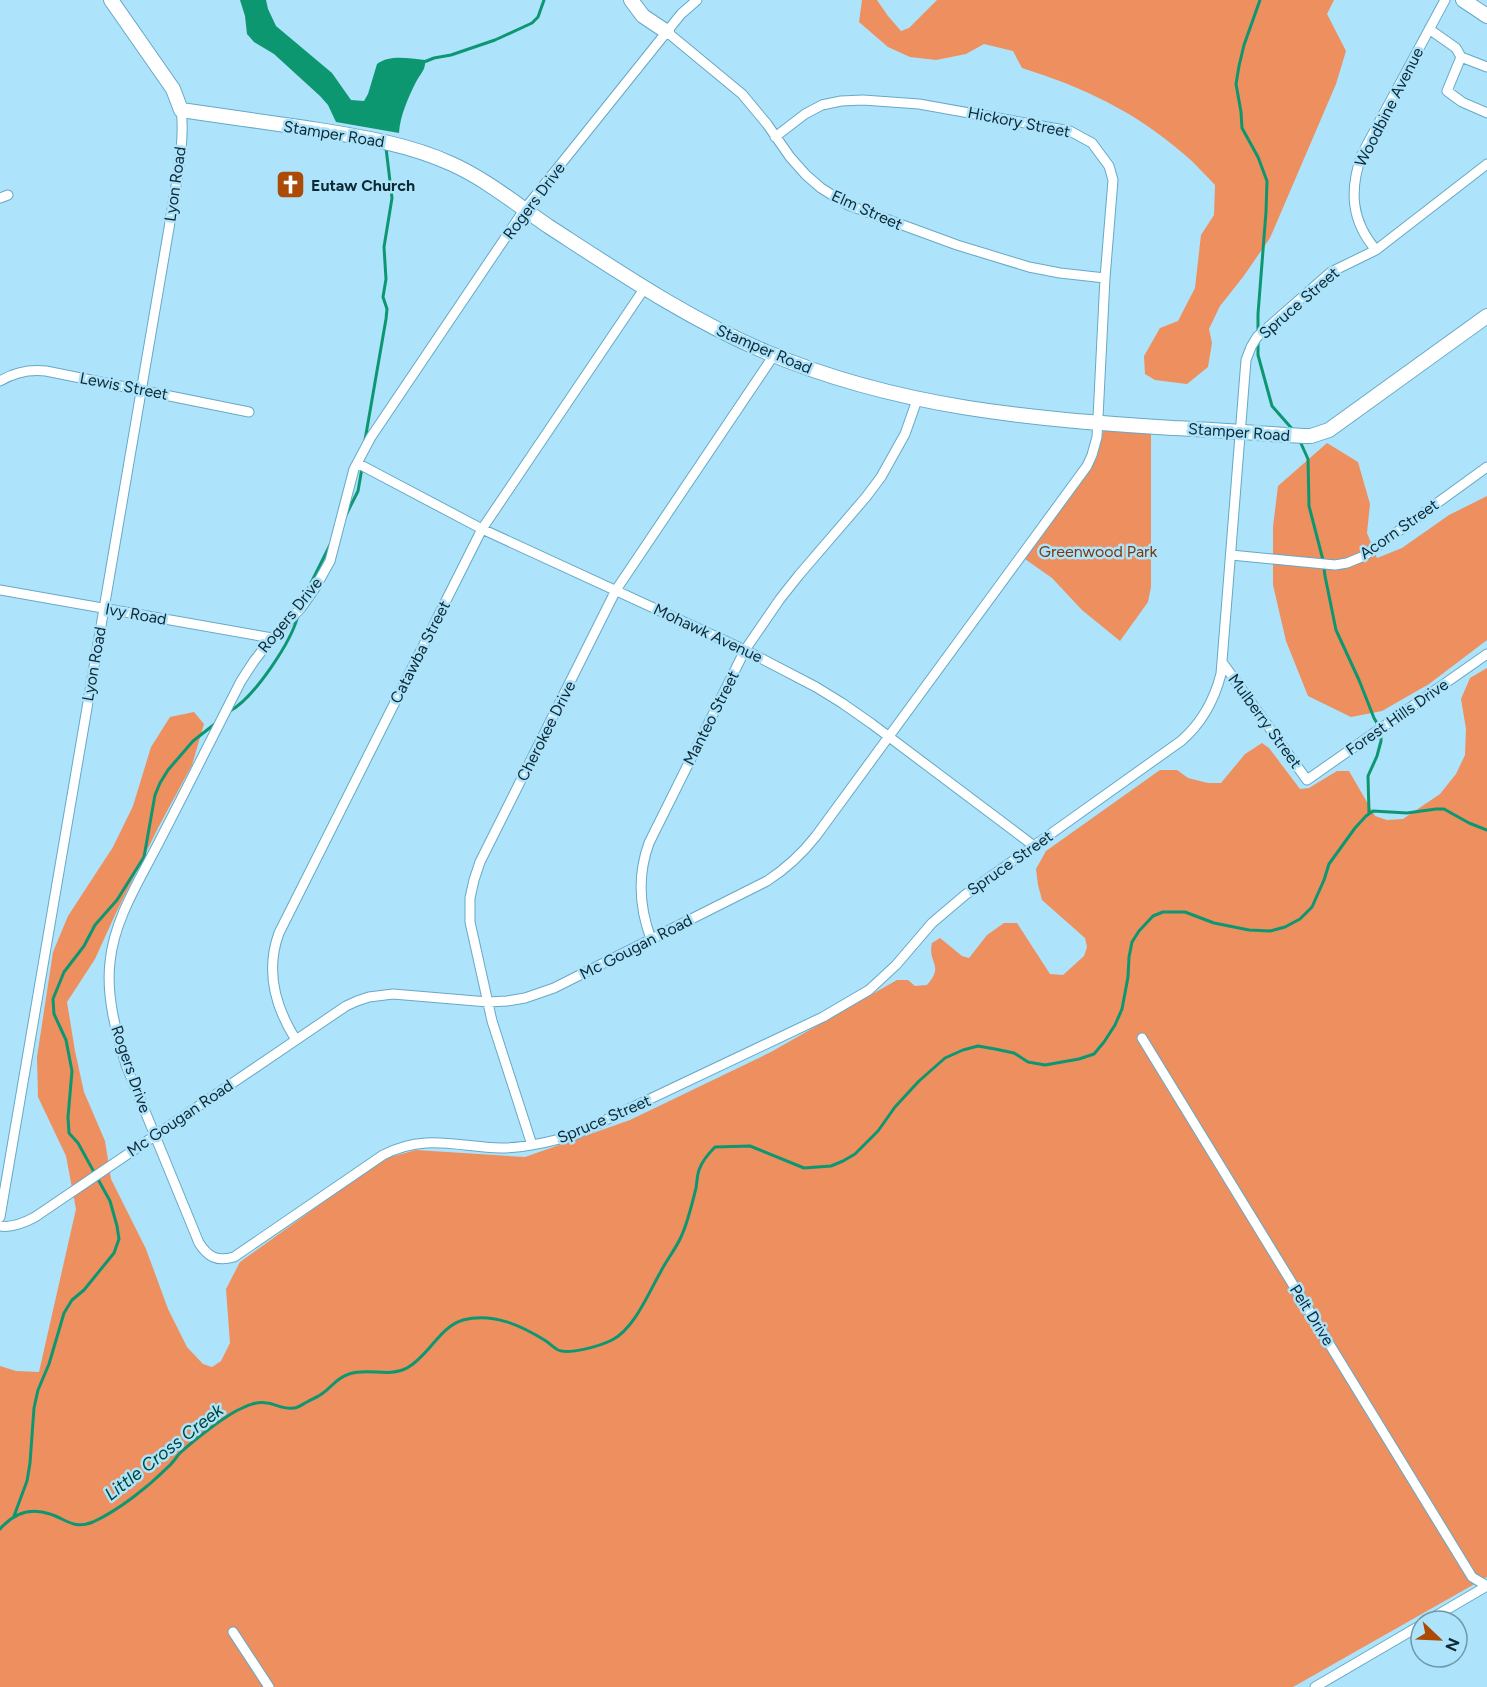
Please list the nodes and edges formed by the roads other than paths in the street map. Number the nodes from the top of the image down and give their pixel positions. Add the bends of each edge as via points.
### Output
1 (111, 0) edge
2 (631, 0) edge
3 (696, 0) edge
4 (1445, 0) edge
5 (1463, 0) edge
6 (1487, 16) edge
7 (1429, 29) junction
8 (667, 32) junction
9 (1461, 57) junction
10 (1487, 67) edge
11 (181, 110) junction
12 (1487, 113) edge
13 (776, 137) junction
14 (1487, 164) edge
15 (524, 210) junction
16 (1376, 250) junction
17 (1105, 278) junction
18 (644, 289) junction
19 (1487, 316) edge
20 (774, 356) junction
21 (0, 381) edge
22 (141, 390) junction
23 (917, 400) junction
24 (249, 412) dead end
25 (1098, 423) junction
26 (1241, 432) junction
27 (357, 463) junction
28 (1487, 467) edge
29 (482, 529) junction
30 (1231, 555) junction
31 (0, 590) edge
32 (616, 590) junction
33 (104, 608) junction
34 (272, 638) junction
35 (745, 650) junction
36 (1487, 654) edge
37 (1222, 662) junction
38 (888, 737) junction
39 (1307, 780) joint
40 (1034, 846) junction
41 (651, 939) junction
42 (488, 1002) junction
43 (1143, 1038) dead end
44 (296, 1040) junction
45 (155, 1135) junction
46 (532, 1145) junction
47 (0, 1217) edge
48 (0, 1226) edge
49 (210, 1256) joint
50 (1487, 1586) edge
51 (1448, 1609) edge
52 (233, 1632) dead end
53 (1409, 1632) edge
54 (269, 1687) edge
55 (1315, 1687) edge

1 - 11 street via 173,89
2 - 8 street, Elm Street via 644,16
3 - 8 street, Rogers Drive
4 - 7 street, Woodbine Avenue
5 - 6 street
7 - 9 street via 1456,48
7 - 16 street, Woodbine Avenue via 1357,166 1356,214 1365,237
8 - 13 street, Elm Street via 742,94
8 - 15 street, Rogers Drive
9 - 10 street
9 - 12 street via 1448,91
11 - 15 street, Stamper Road via 398,145 478,177
11 - 22 street, Lyon Road via 181,147
13 - 17 street, Elm Street via 820,188 858,209 1029,267
13 - 17 street, Hickory Street via 822,105 863,100 919,104 1070,131 1092,143 1109,166 1113,180
14 - 16 street, Spruce Street
15 - 18 street, Stamper Road
15 - 27 street, Rogers Drive
16 - 26 street, Spruce Street via 1331,272 1254,342 1246,360
17 - 25 street, Hickory Street
18 - 20 street, Stamper Road
18 - 29 street, Catawba Street
19 - 26 street, Stamper Road via 1329,430 1305,436
20 - 23 street, Stamper Road
20 - 32 street, Cherokee Drive
21 - 22 street, Lewis Street via 34,370
22 - 24 street, Lewis Street
22 - 33 street, Lyon Road
23 - 25 street, Stamper Road via 1001,414
23 - 35 street, Manteo Street via 905,434 881,477 799,574
25 - 26 street, Stamper Road
25 - 38 street, Mc Gougan Road via 1096,443 1087,466
26 - 30 street, Spruce Street
27 - 29 street, Mohawk Avenue
27 - 34 street, Rogers Drive via 330,561 301,608
28 - 30 street, Acorn Street via 1353,561 1335,565
29 - 32 street, Mohawk Avenue
29 - 44 street, Catawba Street via 279,933 272,968 275,993
30 - 37 street, Spruce Street
31 - 33 street, Ivy Road
32 - 35 street, Mohawk Avenue
32 - 42 street, Cherokee Drive via 474,880 470,922
33 - 34 street, Ivy Road
33 - 47 street, Lyon Road
34 - 45 street, Rogers Drive via 241,681 112,944 110,987 117,1033
35 - 38 street, Mohawk Avenue via 816,687
35 - 41 street, Manteo Street via 645,854 640,891
36 - 39 street, Forest Hills Drive
37 - 39 street, Mulberry Street
37 - 40 street, Spruce Street via 1214,698 1191,733
38 - 40 street, Mohawk Avenue
38 - 41 street, Mc Gougan Road via 805,850 783,871
40 - 46 street, Spruce Street via 946,910 869,990 596,1126
41 - 42 street, Mc Gougan Road via 543,993
42 - 44 street, Mc Gougan Road via 375,996 346,1006
42 - 46 street, Cherokee Drive
43 - 50 street, Pelt Drive via 1472,1577
44 - 45 street, Mc Gougan Road
45 - 48 street, Mc Gougan Road via 34,1217 18,1225
45 - 49 street, Rogers Drive via 199,1243
46 - 49 street, Spruce Street via 500,1148 430,1142 400,1147 234,1257
50 - 51 street
52 - 54 street
53 - 55 street

